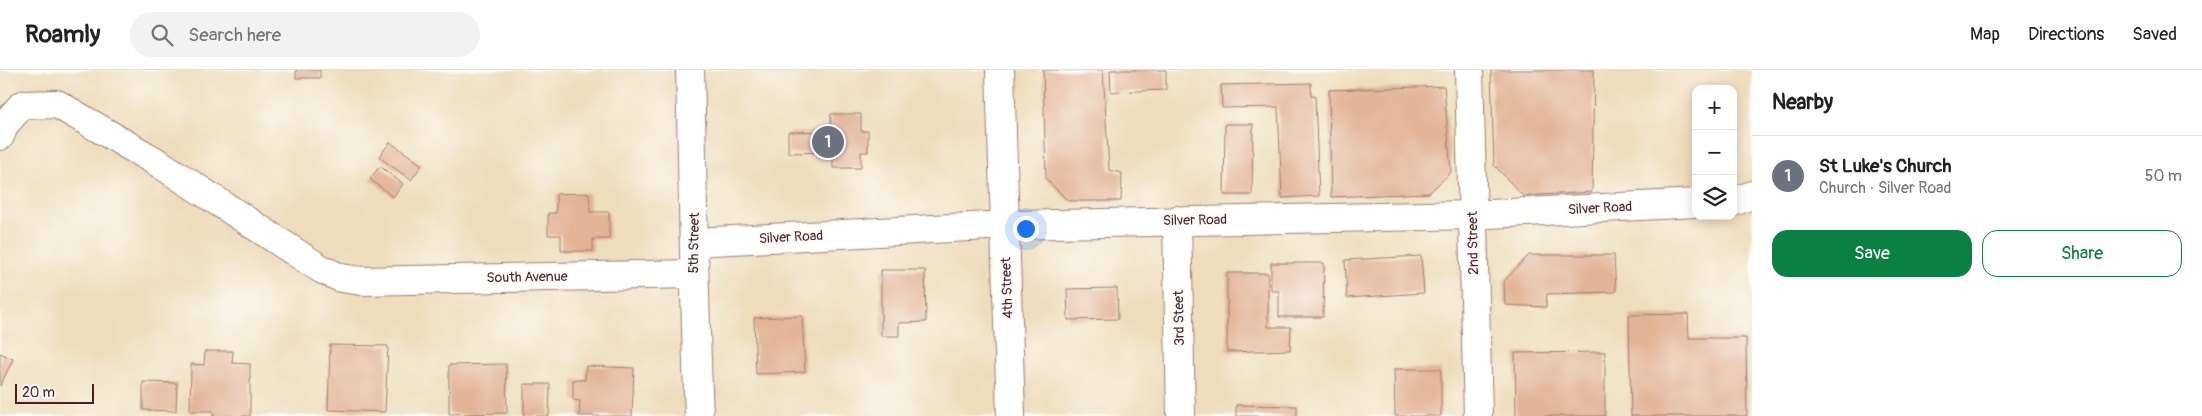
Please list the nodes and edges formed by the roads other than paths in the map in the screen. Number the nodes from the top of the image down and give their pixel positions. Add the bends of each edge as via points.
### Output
1 (690, 70) edge
2 (1000, 70) edge
3 (1469, 70) edge
4 (0, 136) edge
5 (1692, 204) edge
6 (1472, 215) junction
7 (1177, 220) junction
8 (1006, 225) junction
9 (695, 242) junction
10 (693, 274) junction
11 (699, 416) edge
12 (1011, 416) edge
13 (1181, 416) edge
14 (1478, 416) edge

1 - 9 street, 5th Street
2 - 8 street, 4th Street
3 - 6 street, 2nd Street
4 - 10 street, South Avenue via 4,124 22,105 57,104 160,164 321,269 341,278 362,281
5 - 6 street, Silver Road
6 - 7 street, Silver Road
6 - 14 street, 2nd Street
7 - 8 street, Silver Road
7 - 13 street, 3rd Steet
8 - 9 street, Silver Road
8 - 12 street, 4th Street
9 - 10 street, 5th Street
10 - 11 street, 5th Street

